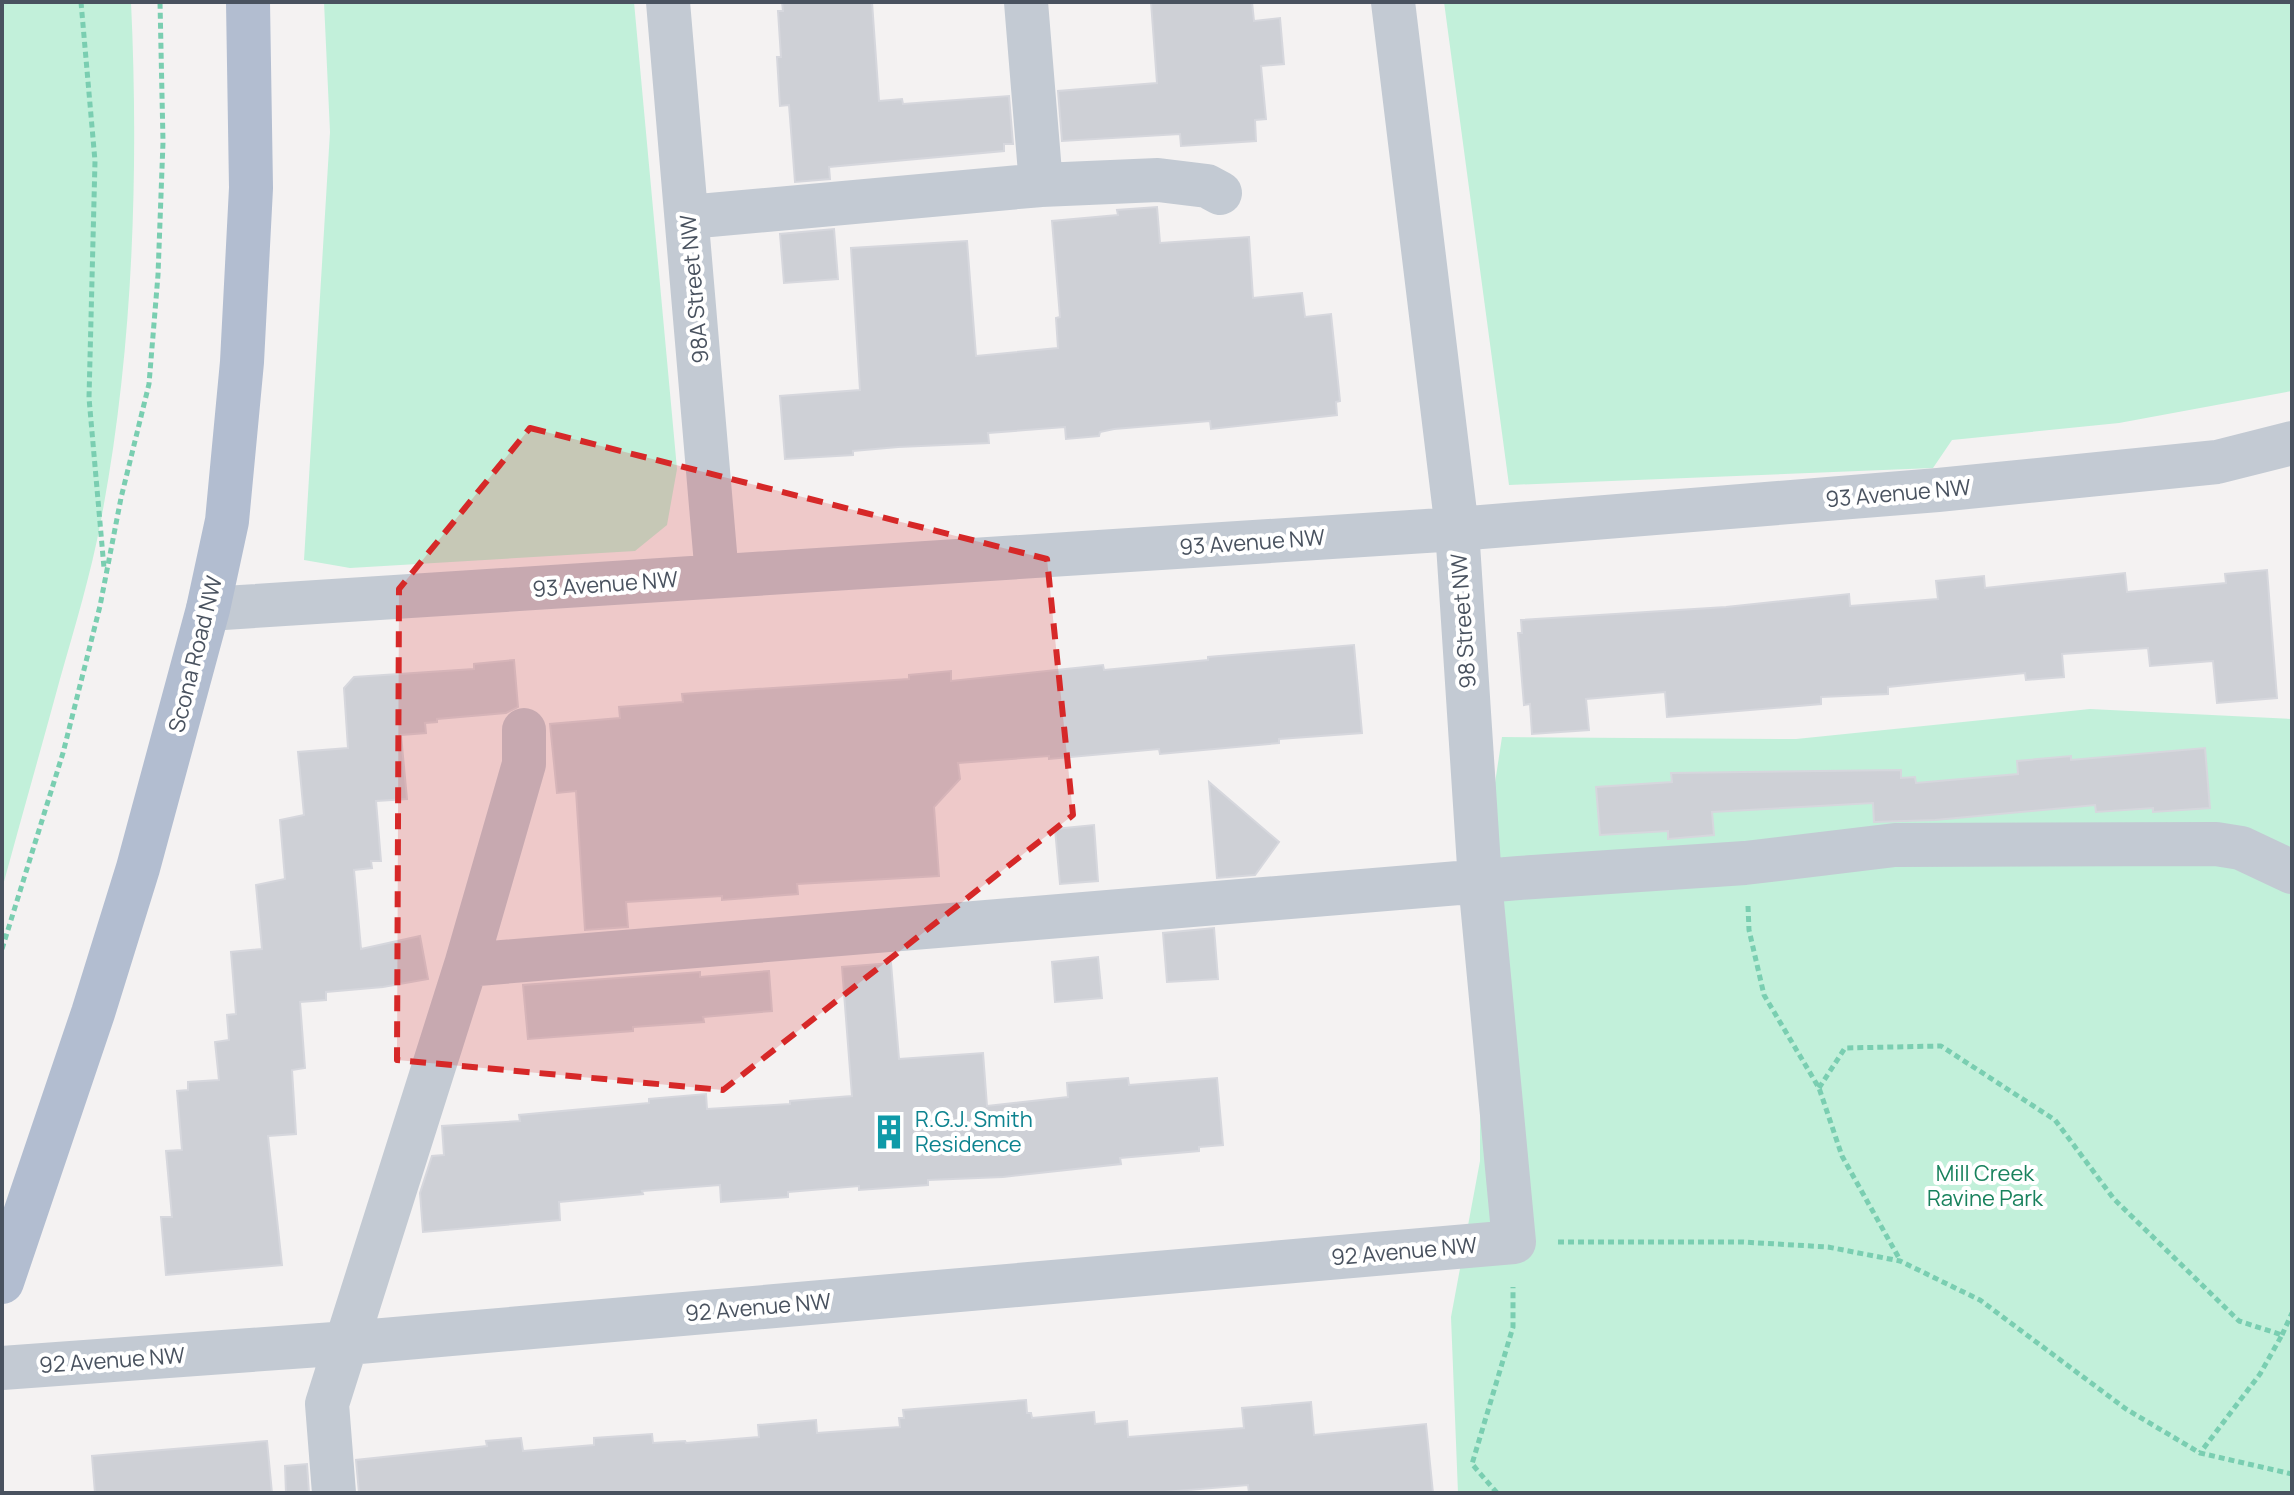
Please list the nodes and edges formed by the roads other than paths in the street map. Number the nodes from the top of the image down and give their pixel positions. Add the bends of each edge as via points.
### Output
1 (248, 2) edge
2 (668, 2) edge
3 (1026, 2) edge
4 (1393, 2) edge
5 (1041, 185) junction
6 (1220, 193) dead end
7 (688, 217) junction
8 (2292, 443) edge
9 (1457, 529) junction
10 (717, 576) junction
11 (208, 609) junction
12 (524, 730) dead end
13 (2292, 872) edge
14 (1480, 881) junction
15 (466, 965) junction
16 (1514, 1242) joint
17 (2, 1282) edge
18 (348, 1343) junction
19 (2, 1368) edge
20 (334, 1493) edge

1 - 11 main road, Scona Road NW via 251,188 242,362 227,521
2 - 7 street, 98A Street NW
3 - 5 street
4 - 9 street, 98 Street NW
5 - 6 street via 1158,180 1207,186
5 - 7 street
7 - 10 street, 98A Street NW
8 - 9 street, 93 Avenue NW via 2217,462
9 - 10 street, 93 Avenue NW
9 - 14 street, 98 Street NW
10 - 11 street, 93 Avenue NW
11 - 17 main road, Scona Road NW via 138,868
12 - 15 street via 524,764
13 - 14 street via 2241,848 2216,844 1895,845 1745,863
14 - 15 street
14 - 16 street, 98 Street NW
15 - 18 street
16 - 18 street, 92 Avenue NW
18 - 19 street, 92 Avenue NW
18 - 20 street via 327,1404

